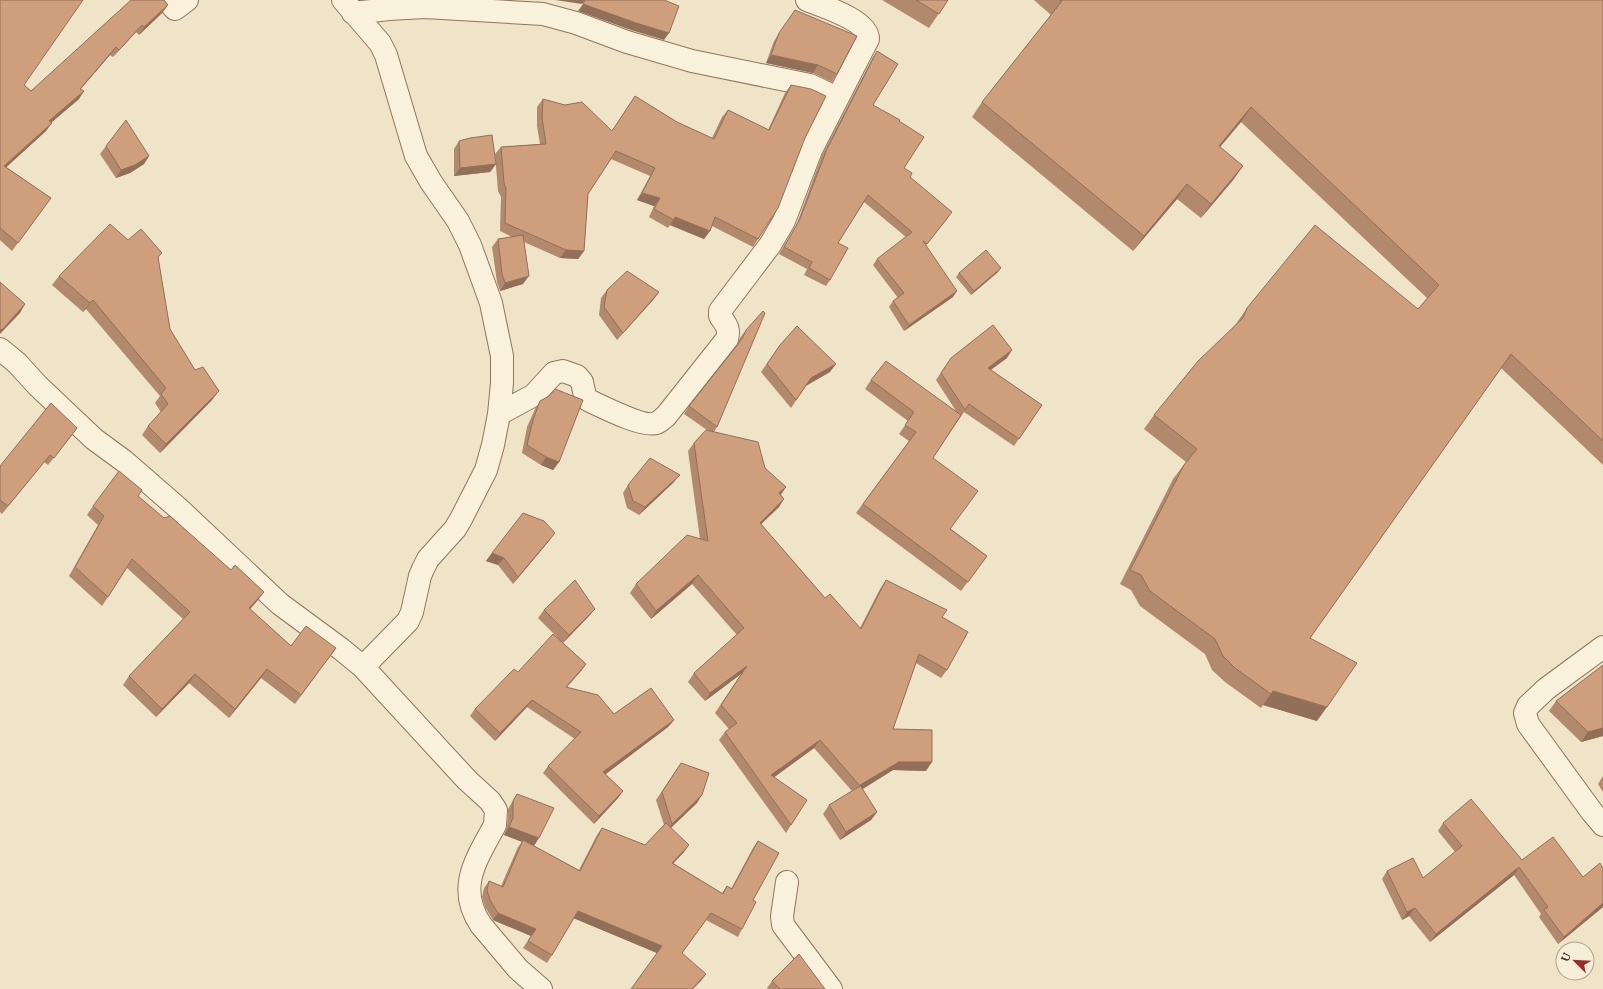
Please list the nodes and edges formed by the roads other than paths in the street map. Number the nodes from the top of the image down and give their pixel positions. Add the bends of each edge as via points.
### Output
1 (167, 0) edge
2 (187, 0) edge
3 (807, 0) edge
4 (348, 7) edge
5 (837, 98) junction
6 (0, 349) edge
7 (499, 414) junction
8 (1603, 647) edge
9 (363, 667) junction
10 (1603, 826) edge
11 (787, 882) dead end
12 (541, 989) edge
13 (831, 989) edge

1 - 2 street via 175,9
3 - 5 street via 844,15 863,27 868,34 864,49
4 - 5 street via 425,7 543,14 692,61 810,85
4 - 7 street via 380,43 386,55 416,156 458,221 470,245 491,303 502,356
5 - 7 street via 811,150 784,221 770,245 720,311 720,316 728,326 727,339 666,416 651,424 636,421 605,408 588,400 582,382 577,376 563,371 554,373 534,395
6 - 9 street via 94,439 124,461 178,508 280,604
7 - 9 street via 486,470 455,529 428,559 420,576 408,621
8 - 10 street via 1546,689 1528,706 1525,713 1528,724
9 - 12 street via 467,780 494,805 497,814 495,825 472,868 470,903 481,926 518,969
11 - 13 street via 783,925

